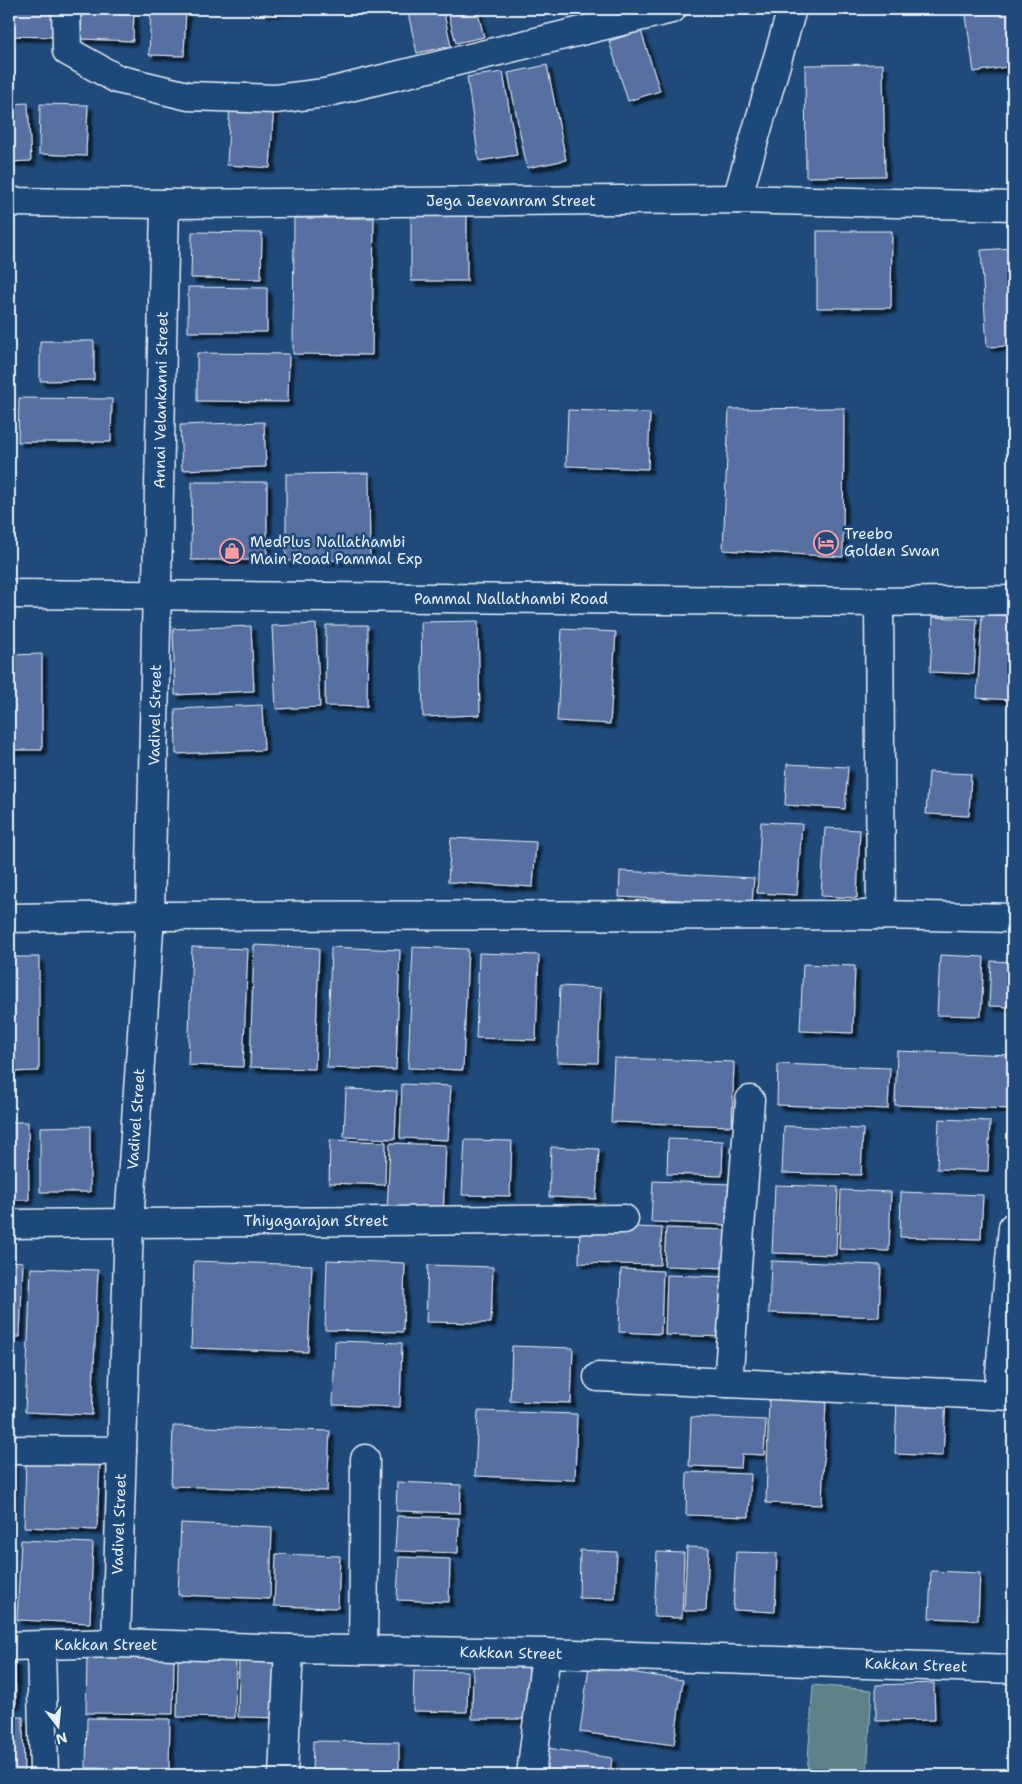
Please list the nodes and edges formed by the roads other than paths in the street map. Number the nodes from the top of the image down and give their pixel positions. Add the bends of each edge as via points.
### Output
1 (66, 9) edge
2 (672, 9) edge
3 (792, 9) edge
4 (737, 200) junction
5 (9, 202) edge
6 (165, 204) junction
7 (1013, 206) edge
8 (9, 594) edge
9 (158, 596) junction
10 (1013, 600) edge
11 (879, 602) junction
12 (881, 915) junction
13 (150, 916) junction
14 (9, 918) edge
15 (1013, 918) edge
16 (750, 1100) dead end
17 (624, 1219) dead end
18 (129, 1223) junction
19 (9, 1224) edge
20 (1013, 1227) edge
21 (598, 1377) dead end
22 (728, 1383) junction
23 (1006, 1396) edge
24 (9, 1450) edge
25 (122, 1451) junction
26 (365, 1459) dead end
27 (116, 1644) junction
28 (9, 1646) edge
29 (41, 1646) junction
30 (289, 1649) junction
31 (363, 1650) junction
32 (546, 1653) junction
33 (1013, 1669) edge
34 (44, 1775) edge
35 (283, 1775) edge
36 (531, 1775) edge

1 - 2 street via 67,50 117,79 188,96 274,99 324,93
3 - 4 street
4 - 6 street, Jega Jeevanram Street
4 - 7 street, Jega Jeevanram Street
5 - 6 street, Jega Jeevanram Street
6 - 9 street, Annai Velankanni Street
8 - 9 street, Pammal Nallathambi Road
9 - 11 street, Pammal Nallathambi Road
9 - 13 street, Vadivel Street
10 - 11 street, Pammal Nallathambi Road
11 - 12 street
12 - 13 street
12 - 15 street
13 - 14 street
13 - 18 street, Vadivel Street
16 - 22 street
17 - 18 street, Thiyagarajan Street
18 - 19 street, Thiyagarajan Street
18 - 25 street, Vadivel Street
20 - 23 street
21 - 22 street
22 - 23 street
24 - 25 street
25 - 27 street, Vadivel Street
26 - 31 street
27 - 29 street, Kakkan Street
27 - 30 street, Kakkan Street
28 - 29 street, Kakkan Street
29 - 34 street
30 - 31 street, Kakkan Street
30 - 35 street
31 - 32 street, Kakkan Street
32 - 33 street, Kakkan Street
32 - 36 street

